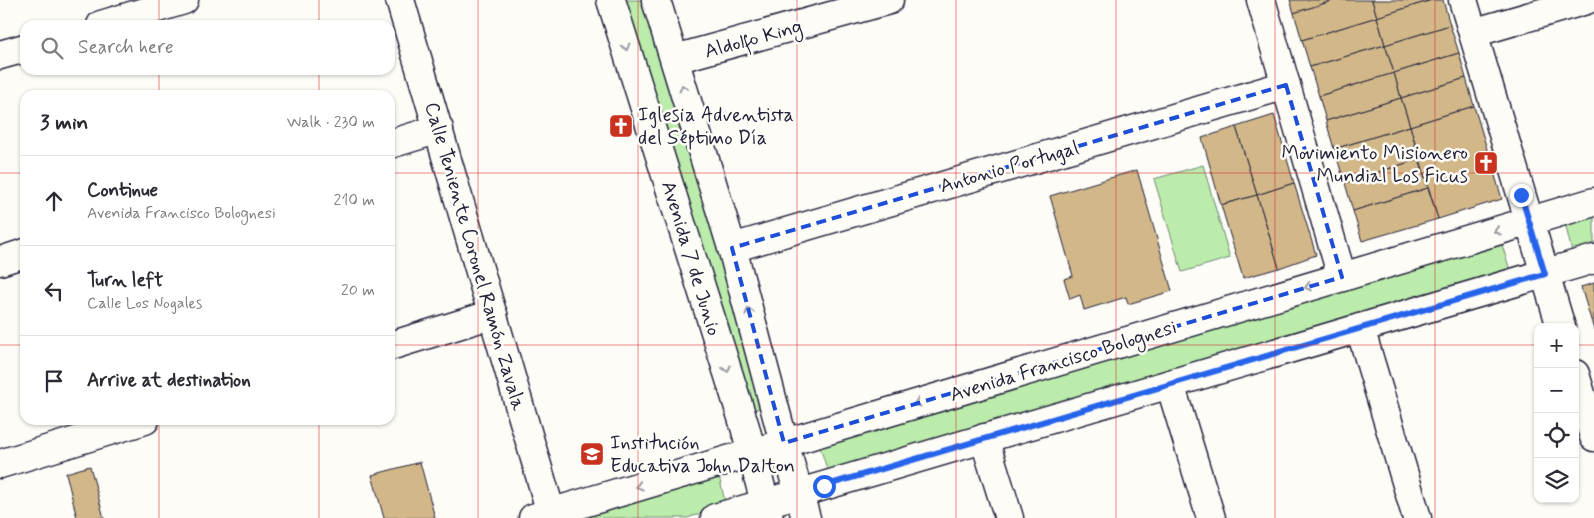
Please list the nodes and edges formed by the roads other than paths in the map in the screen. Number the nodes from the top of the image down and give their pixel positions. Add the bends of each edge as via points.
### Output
1 (184, 0) edge
2 (400, 0) edge
3 (611, 0) edge
4 (656, 0) edge
5 (890, 0) edge
6 (1261, 0) edge
7 (1463, 0) edge
8 (1586, 0) edge
9 (857, 4) edge
10 (118, 20) edge
11 (1473, 33) junction
12 (20, 49) edge
13 (0, 55) edge
14 (674, 59) junction
15 (1286, 85) junction
16 (439, 129) junction
17 (395, 142) edge
18 (1594, 202) edge
19 (1530, 221) junction
20 (732, 248) junction
21 (20, 255) edge
22 (1594, 259) edge
23 (0, 261) edge
24 (1545, 274) junction
25 (1342, 277) junction
26 (493, 314) junction
27 (1560, 323) edge
28 (1360, 328) junction
29 (395, 344) edge
30 (1170, 384) junction
31 (1579, 387) edge
32 (129, 425) edge
33 (1594, 437) edge
34 (984, 438) junction
35 (784, 443) junction
36 (752, 453) junction
37 (0, 464) edge
38 (803, 506) edge
39 (767, 511) edge
40 (542, 515) edge
41 (715, 518) edge
42 (1009, 518) edge
43 (1211, 518) edge
44 (1416, 518) edge

1 - 10 street
2 - 16 street, Calle Teniente Coronel Ramón Zavala
3 -> 36 street, Avenida 7 de Junio
4 - 14 street, Avenida 7 de Junio
5 - 9 street, Aldolfo King
6 - 15 street
7 - 11 street
8 - 11 street
9 - 14 street, Aldolfo King
11 - 19 street
12 - 13 street
20 -> 14 street, Avenida 7 de Junio
15 - 20 street, Antonio Portugal
15 - 25 street
16 - 17 street
16 - 26 street, Calle Teniente Coronel Ramón Zavala
18 - 19 street, Avenida Francisco Bolognesi
19 - 24 street
19 -> 25 street, Avenida Francisco Bolognesi
35 -> 20 street, Avenida 7 de Junio
21 - 23 street
22 - 24 street
24 - 27 street
24 - 28 street
25 -> 35 street, Avenida Francisco Bolognesi
26 - 29 street
26 - 40 street, Calle Teniente Coronel Ramón Zavala
28 - 30 street
28 - 44 street
30 - 34 street
30 - 43 street
31 - 33 street
32 - 37 street
34 - 38 street
34 - 42 street
35 - 36 street, Avenida Francisco Bolognesi
35 - 38 street, Avenida 7 de Junio
36 - 39 street, Avenida 7 de Junio
36 -> 40 street, Avenida Francisco Bolognesi
38 - 39 street
39 - 41 street

